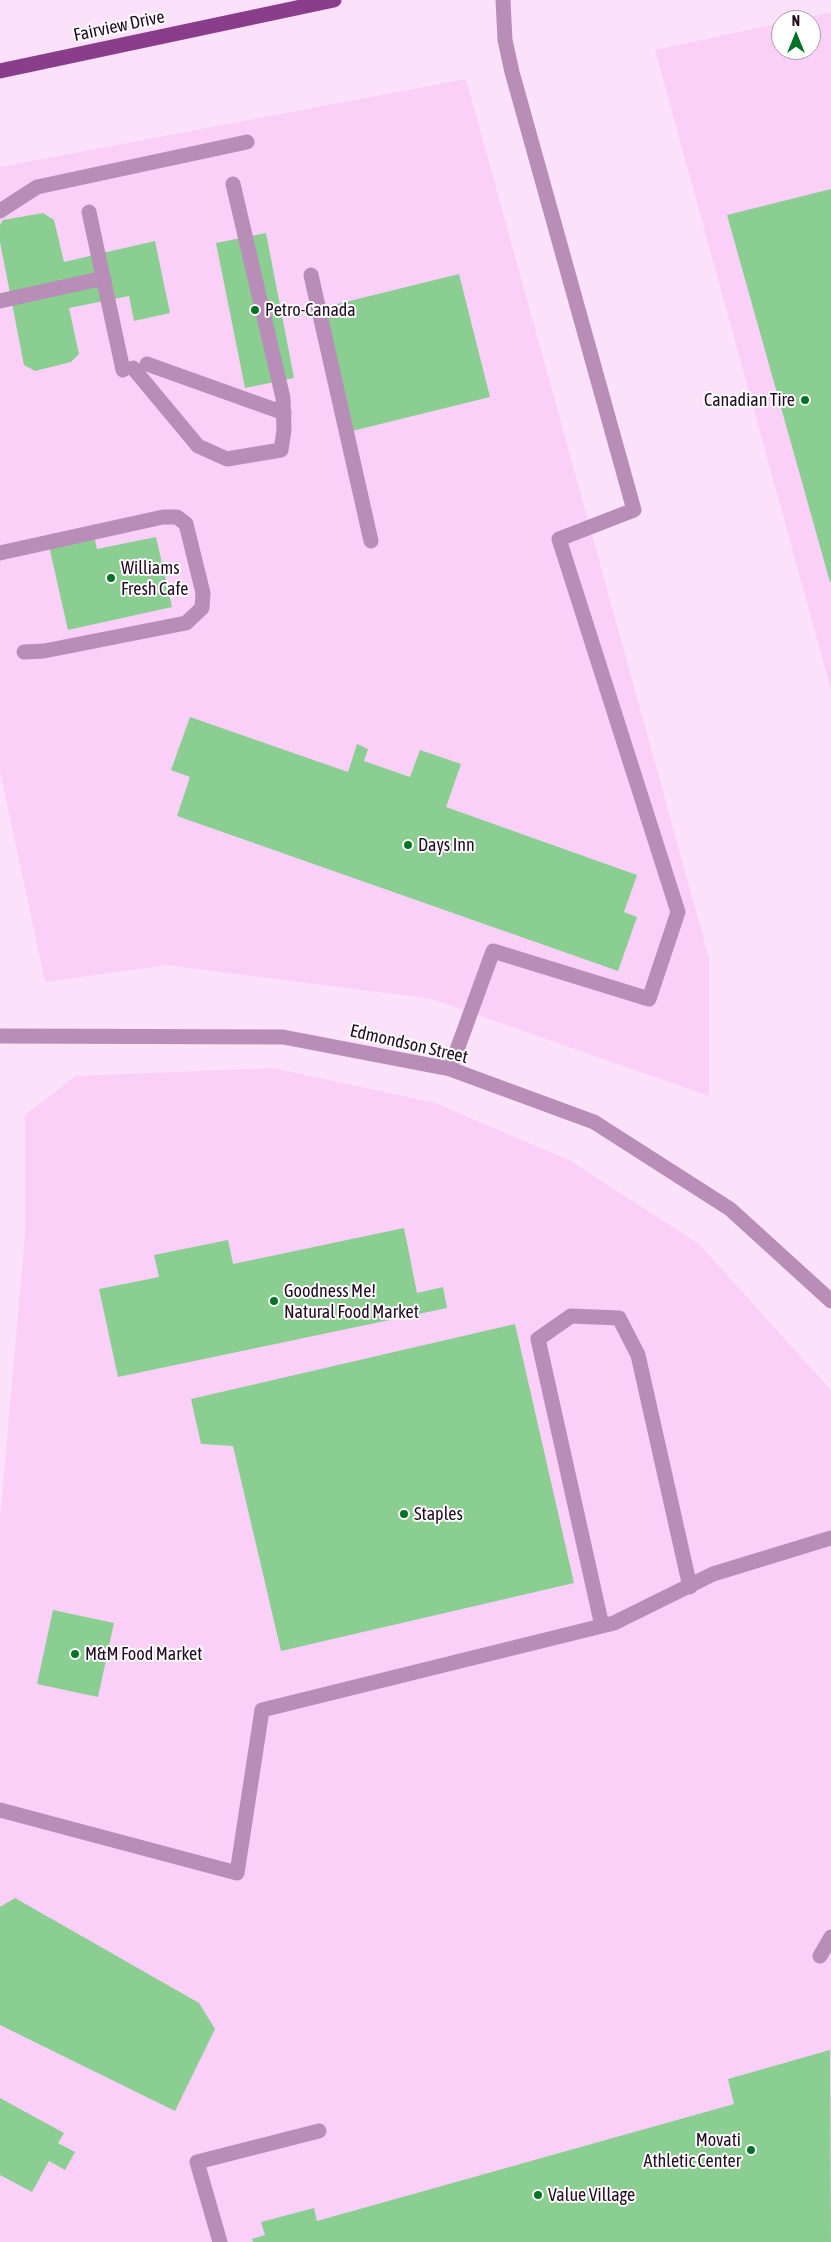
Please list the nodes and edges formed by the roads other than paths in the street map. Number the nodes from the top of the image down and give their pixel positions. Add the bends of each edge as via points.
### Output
1 (334, 0) edge
2 (503, 0) edge
3 (0, 71) edge
4 (247, 142) dead end
5 (233, 184) dead end
6 (0, 210) edge
7 (89, 212) dead end
8 (311, 275) dead end
9 (104, 278) junction
10 (0, 301) edge
11 (134, 367) junction
12 (284, 413) junction
13 (371, 542) dead end
14 (0, 553) edge
15 (24, 652) dead end
16 (0, 1036) edge
17 (450, 1069) junction
18 (831, 1301) edge
19 (831, 1538) edge
20 (690, 1587) junction
21 (602, 1626) junction
22 (0, 1810) edge
23 (831, 1937) edge
24 (826, 1955) edge
25 (319, 2131) dead end
26 (220, 2242) edge

1 - 3 main road, Fairview Drive
2 - 17 street via 505,40 512,72 634,510 559,539 678,912 649,1000 493,950
4 - 6 street via 37,187
5 - 12 street
7 - 9 street
8 - 13 street
9 - 10 street
9 - 11 street
11 - 12 street
11 - 12 street via 198,446 227,458 281,450
14 - 15 street via 163,517 177,517 186,524 203,594 202,608 186,622 44,651
16 - 17 street, Edmondson Street via 283,1037
17 - 18 street, Edmondson Street via 594,1122 730,1209
19 - 20 street via 713,1574
20 - 21 street
20 - 21 street via 638,1355 619,1318 571,1316 538,1339
21 - 22 street via 262,1710 237,1873
23 - 24 street
25 - 26 street via 197,2162

